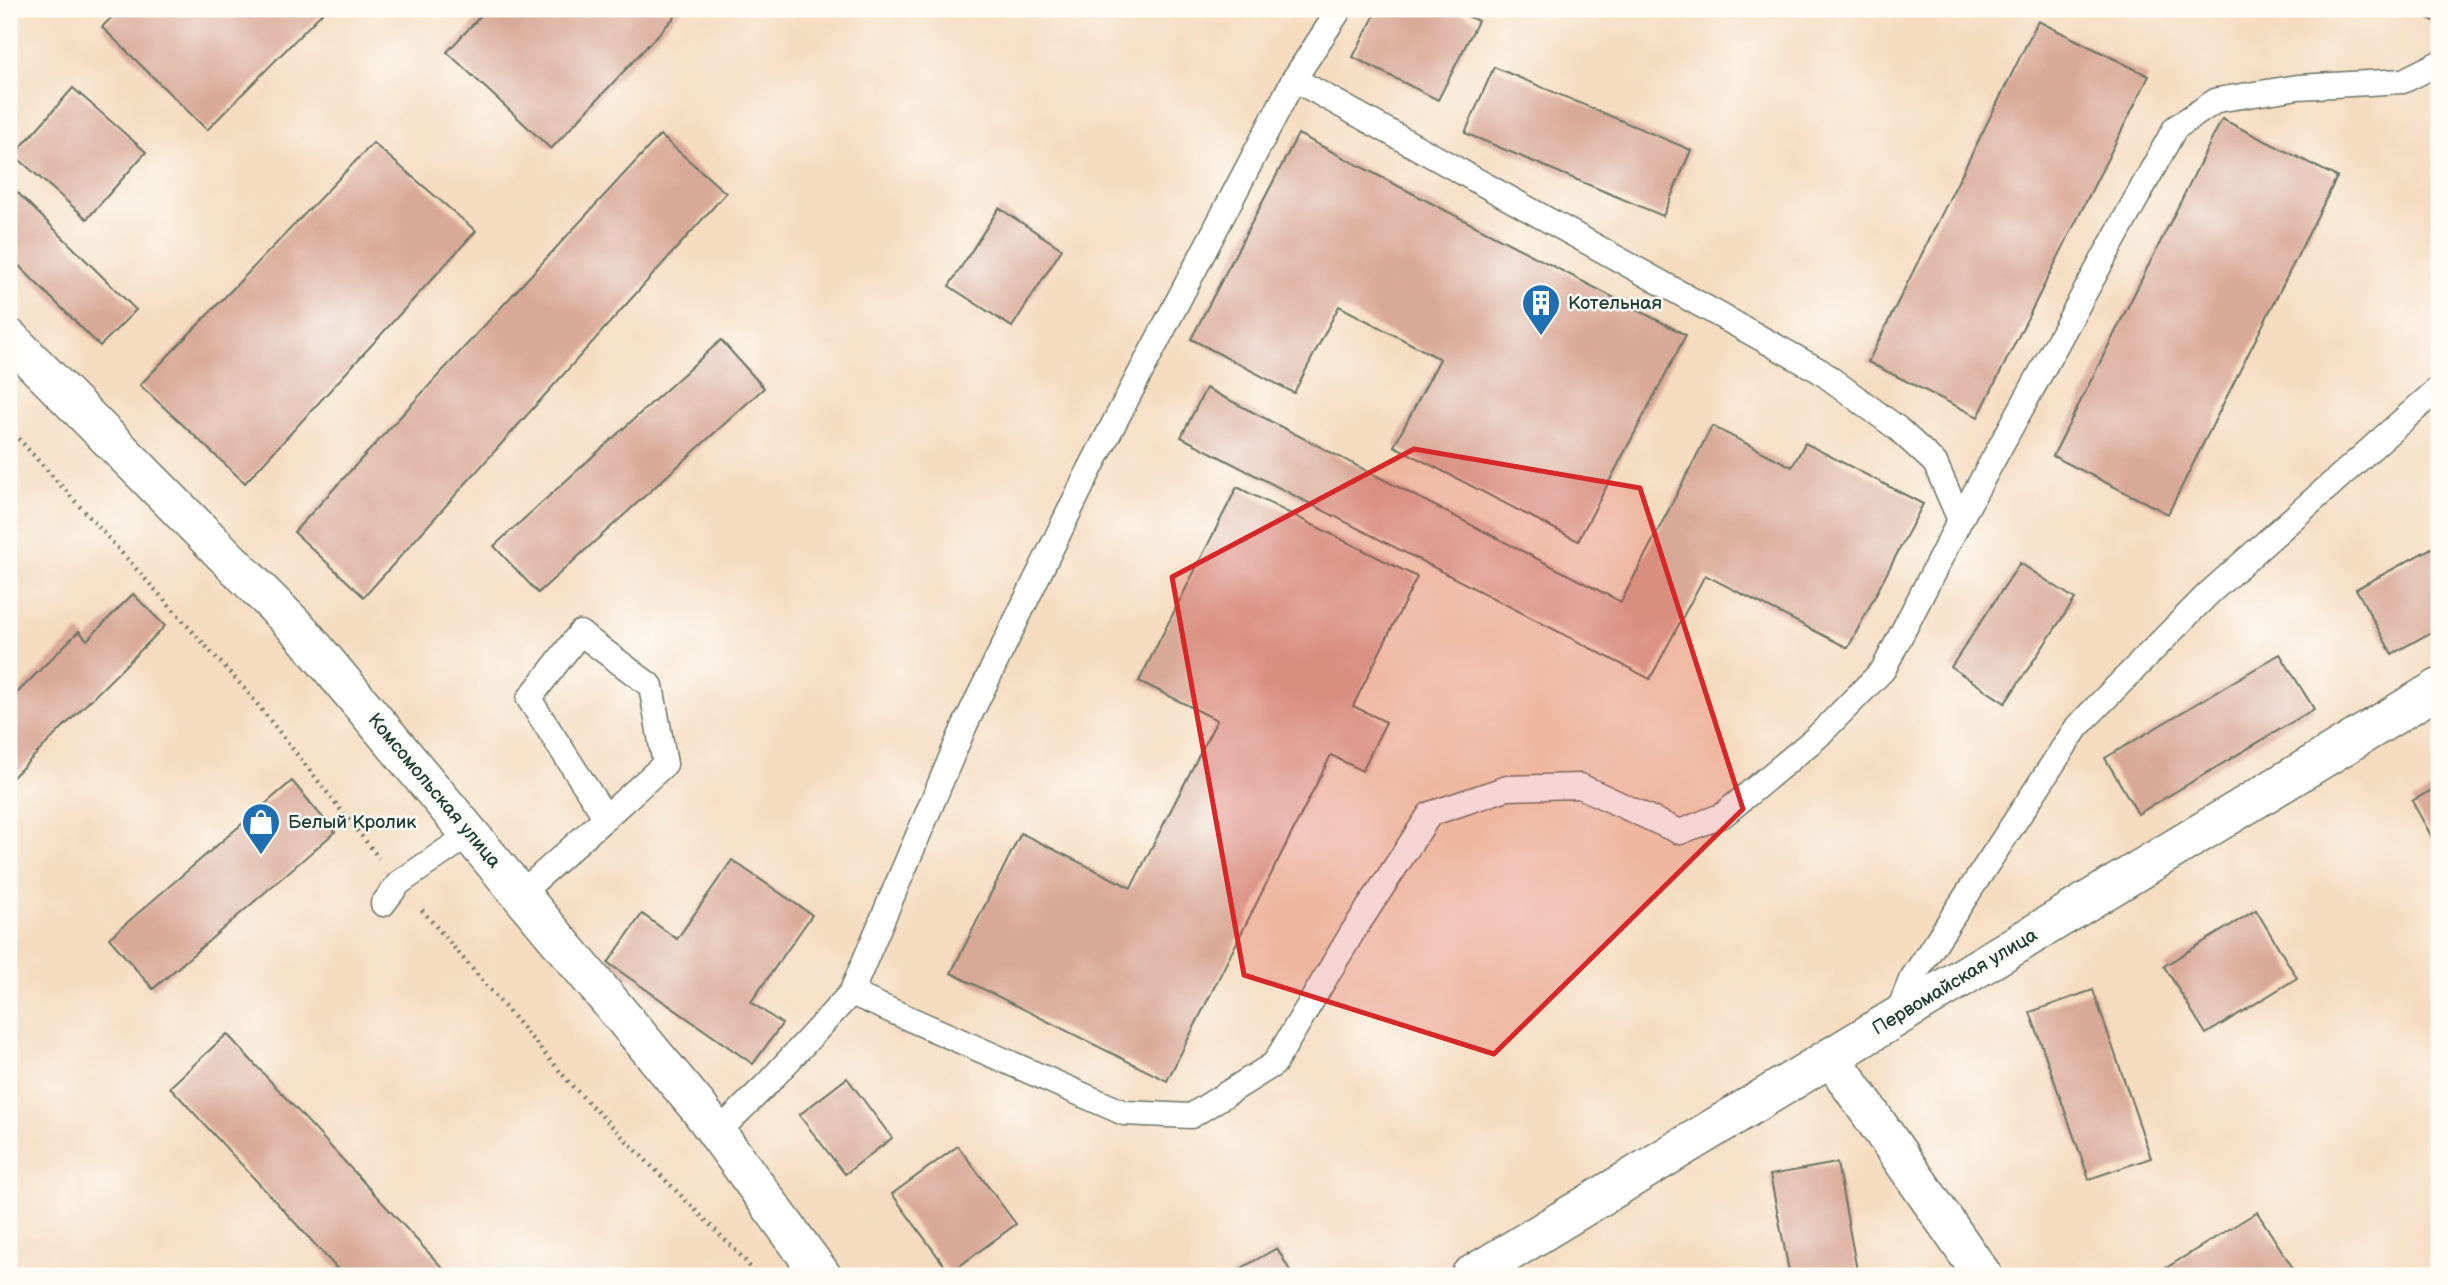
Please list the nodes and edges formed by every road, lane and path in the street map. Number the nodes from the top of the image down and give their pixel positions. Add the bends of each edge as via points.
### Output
1 (1340, 9) edge
2 (2439, 63) edge
3 (1294, 79) junction
4 (9, 338) edge
5 (2439, 388) edge
6 (1960, 520) junction
7 (2439, 688) edge
8 (606, 818) junction
9 (470, 834) junction
10 (520, 894) junction
11 (383, 904) dead end
12 (851, 993) junction
13 (1896, 1017) junction
14 (1831, 1057) junction
15 (717, 1133) junction
16 (822, 1276) edge
17 (1470, 1276) edge
18 (1983, 1276) edge

1 - 3 lane
2 - 6 lane via 2403,81 2298,87 2217,100 2175,128
3 - 6 lane via 1820,371 1897,428 1935,463
3 - 12 lane via 1089,471 965,725
4 - 9 street, Комсомольская улица via 301,632
5 - 13 lane via 2208,594 2077,727 1910,980
6 - 12 lane via 1883,670 1817,737 1723,816 1680,832 1580,786 1507,788 1430,814 1274,1064 1191,1116 1124,1113
7 - 13 street, Первомайская улица
8 - 8 lane via 665,764 652,686 580,634 528,699
8 - 10 lane
9 - 10 street, Комсомольская улица
9 - 11 lane via 399,883
10 - 15 street, Комсомольская улица
12 - 15 lane
13 - 14 street, Первомайская улица
14 - 17 street, Первомайская улица
14 - 18 street
15 - 16 street, Комсомольская улица

